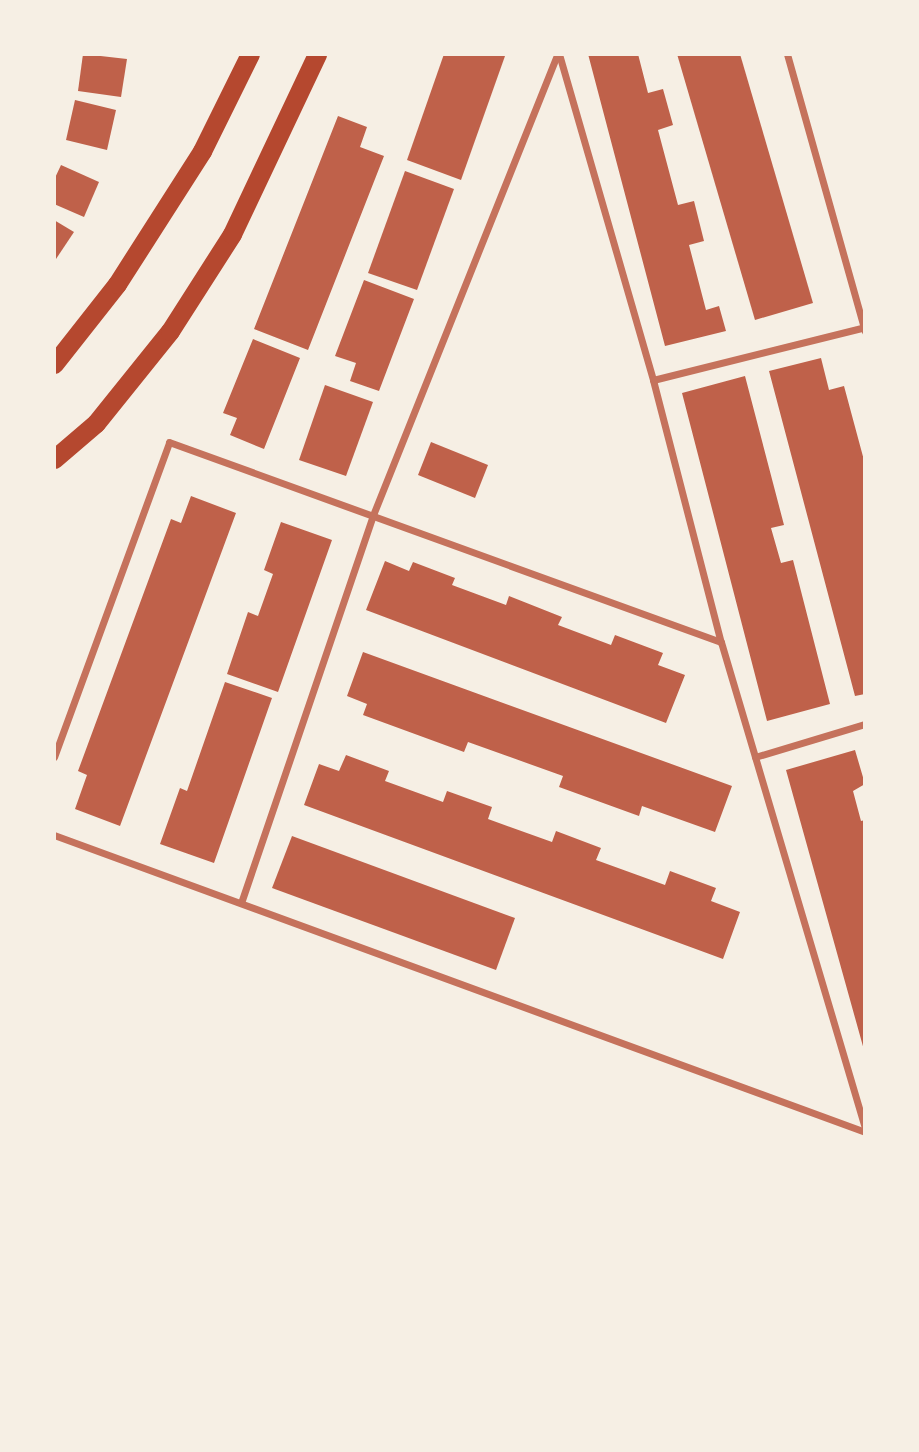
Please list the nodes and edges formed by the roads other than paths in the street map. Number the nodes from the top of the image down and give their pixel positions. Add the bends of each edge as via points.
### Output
1 (250, 54) edge
2 (317, 54) edge
3 (558, 54) edge
4 (787, 54) edge
5 (864, 329) edge
6 (54, 364) edge
7 (653, 380) junction
8 (54, 459) edge
9 (373, 515) junction
10 (721, 642) junction
11 (865, 724) edge
12 (54, 757) edge
13 (755, 757) junction
14 (54, 835) edge
15 (242, 900) junction
16 (865, 1130) edge

1 - 6 highway via 202,151 117,284
2 - 8 highway via 232,234 170,331 96,423
3 - 7 street
3 - 9 street
4 - 5 street
5 - 7 street
7 - 10 street
9 - 10 street
9 - 12 street via 169,442
9 - 15 street
10 - 13 street
11 - 13 street
13 - 16 street
14 - 15 street
15 - 16 street

